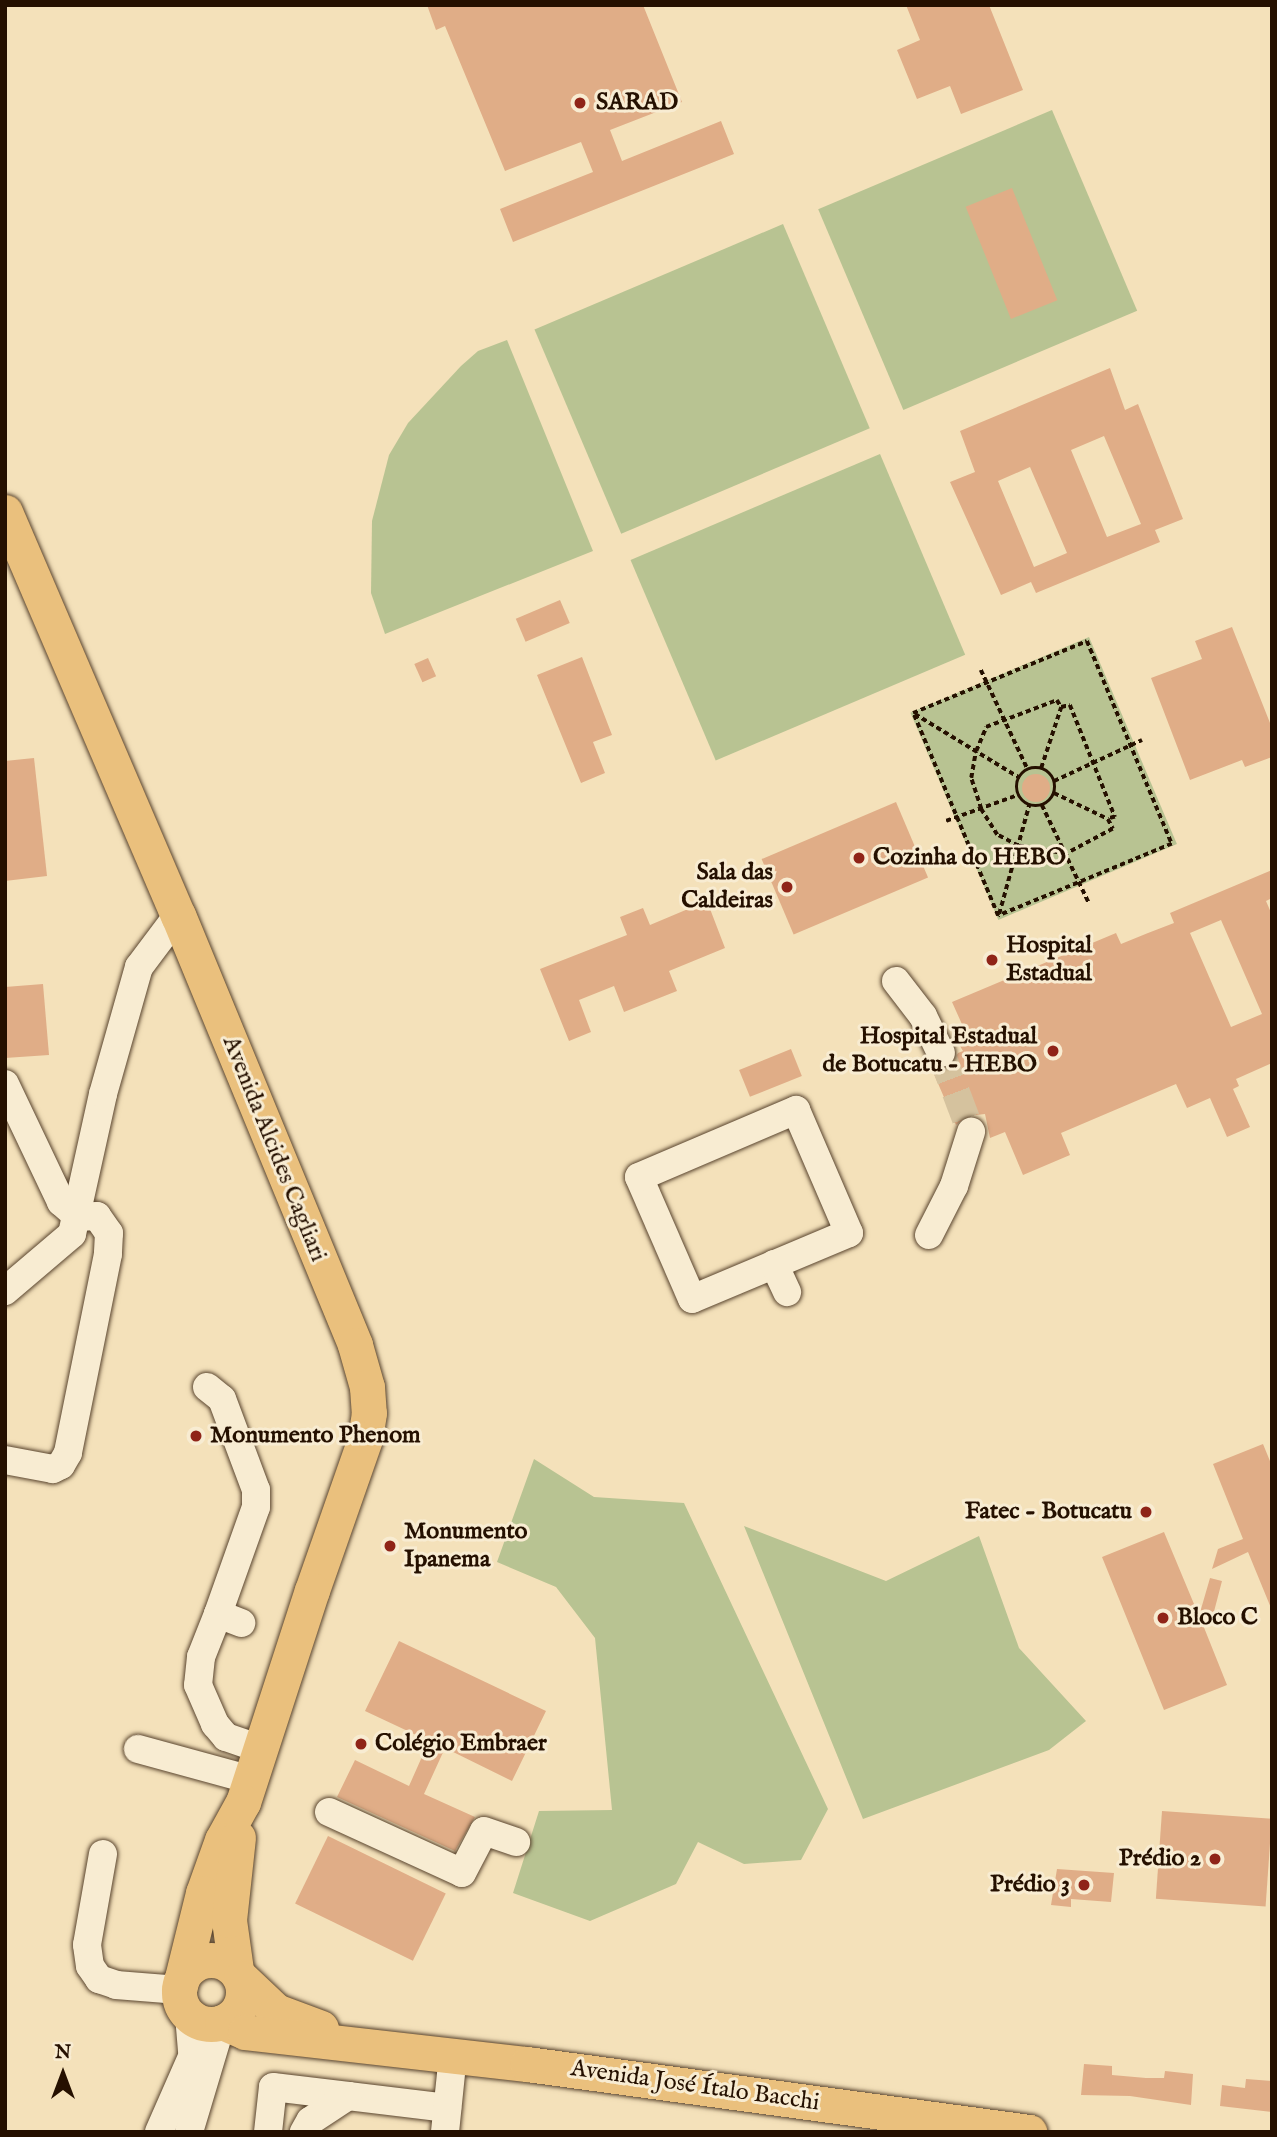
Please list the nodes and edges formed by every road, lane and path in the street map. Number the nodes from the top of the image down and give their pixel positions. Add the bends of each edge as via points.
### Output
1 (5, 512) edge
2 (981, 670) dead end
3 (987, 682) junction
4 (1061, 707) junction
5 (913, 713) junction
6 (1004, 719) junction
7 (1142, 740) dead end
8 (1131, 745) junction
9 (976, 751) junction
10 (1093, 763) junction
11 (1041, 769) junction
12 (1028, 770) junction
13 (1020, 778) junction
14 (1054, 781) junction
15 (1054, 793) junction
16 (1018, 795) junction
17 (1029, 804) junction
18 (1042, 805) junction
19 (981, 808) junction
20 (957, 817) junction
21 (1108, 819) junction
22 (946, 821) dead end
23 (1017, 846) junction
24 (1066, 854) junction
25 (1080, 882) junction
26 (1089, 903) dead end
27 (178, 915) junction
28 (998, 916) junction
29 (896, 981) dead end
30 (942, 1053) tunnel mouth
31 (5, 1084) edge
32 (971, 1132) tunnel mouth
33 (78, 1217) junction
34 (929, 1235) dead end
35 (774, 1265) junction
36 (5, 1291) edge
37 (787, 1292) dead end
38 (207, 1387) dead end
39 (5, 1460) edge
40 (138, 1749) dead end
41 (252, 1777) junction
42 (329, 1812) dead end
43 (516, 1842) dead end
44 (103, 1854) dead end
45 (238, 1974) junction
46 (196, 2009) junction
47 (360, 2043) junction
48 (453, 2054) junction
49 (192, 2057) junction
50 (348, 2096) junction
51 (196, 2099) junction
52 (446, 2120) edge
53 (159, 2132) edge
54 (189, 2132) edge
55 (268, 2132) edge
56 (304, 2132) edge
57 (1029, 2132) edge

1 - 27 main road, Avenida Alcides Cagliari
2 - 3 path
3 - 5 path
3 - 6 path
3 - 8 path via 1087,641
4 - 6 path via 1057,699
4 - 10 path via 1070,705
4 - 11 path
5 - 9 path
5 - 20 path
6 - 9 path via 986,727
6 - 12 path
7 - 8 path
8 - 10 path
8 - 25 path via 1172,844
9 - 13 path
9 - 19 path via 971,778
10 - 14 path
10 - 21 path via 1115,817
11 - 12 path
11 - 14 path
12 - 13 path
13 - 16 path
14 - 15 path
15 - 18 path
15 - 21 path
16 - 17 path
16 - 19 path
17 - 18 path
17 - 23 path
18 - 24 path
19 - 20 path
19 - 23 path via 997,835
20 - 22 path
20 - 28 path
21 - 24 path via 1113,829
23 - 24 path
23 - 28 path
24 - 25 path
25 - 26 path
25 - 28 path
27 - 33 lane via 139,967 103,1094
27 - 41 main road, Avenida Alcides Cagliari via 355,1345 367,1387 365,1439
29 - 30 lane via 923,1016
31 - 33 lane via 61,1202
32 - 34 lane via 954,1185
33 - 36 lane via 72,1234
33 - 39 lane via 97,1216 109,1233 68,1453 53,1469
35 - 35 lane via 849,1233 796,1110 639,1177 692,1299
35 - 37 lane
38 - 41 lane via 222,1399 257,1496 230,1619 201,1657 198,1685 215,1724
40 - 41 lane
41 - 45 main road, Avenida Alcides Cagliari via 229,1920
41 - 46 main road, Avenida Alcides Cagliari via 203,1893
42 - 43 lane via 462,1873 484,1831
44 - 46 lane via 87,1945 90,1966 99,1979
45 - 46 main road, Avenida Alcides Cagliari via 243,1986 236,2012
45 - 46 main road via 220,1961 201,1961 185,1972
45 - 47 main road, Avenida José Ítalo Bacchi via 276,2011
46 - 47 main road, Avenida José Ítalo Bacchi via 245,2032
46 - 49 lane
46 - 51 lane
47 - 48 main road, Avenida José Ítalo Bacchi
48 - 52 lane
48 - 57 main road, Avenida José Ítalo Bacchi
49 - 51 lane
49 - 53 lane
50 - 52 lane
50 - 55 lane via 273,2087
50 - 56 lane via 310,2121
51 - 54 lane

